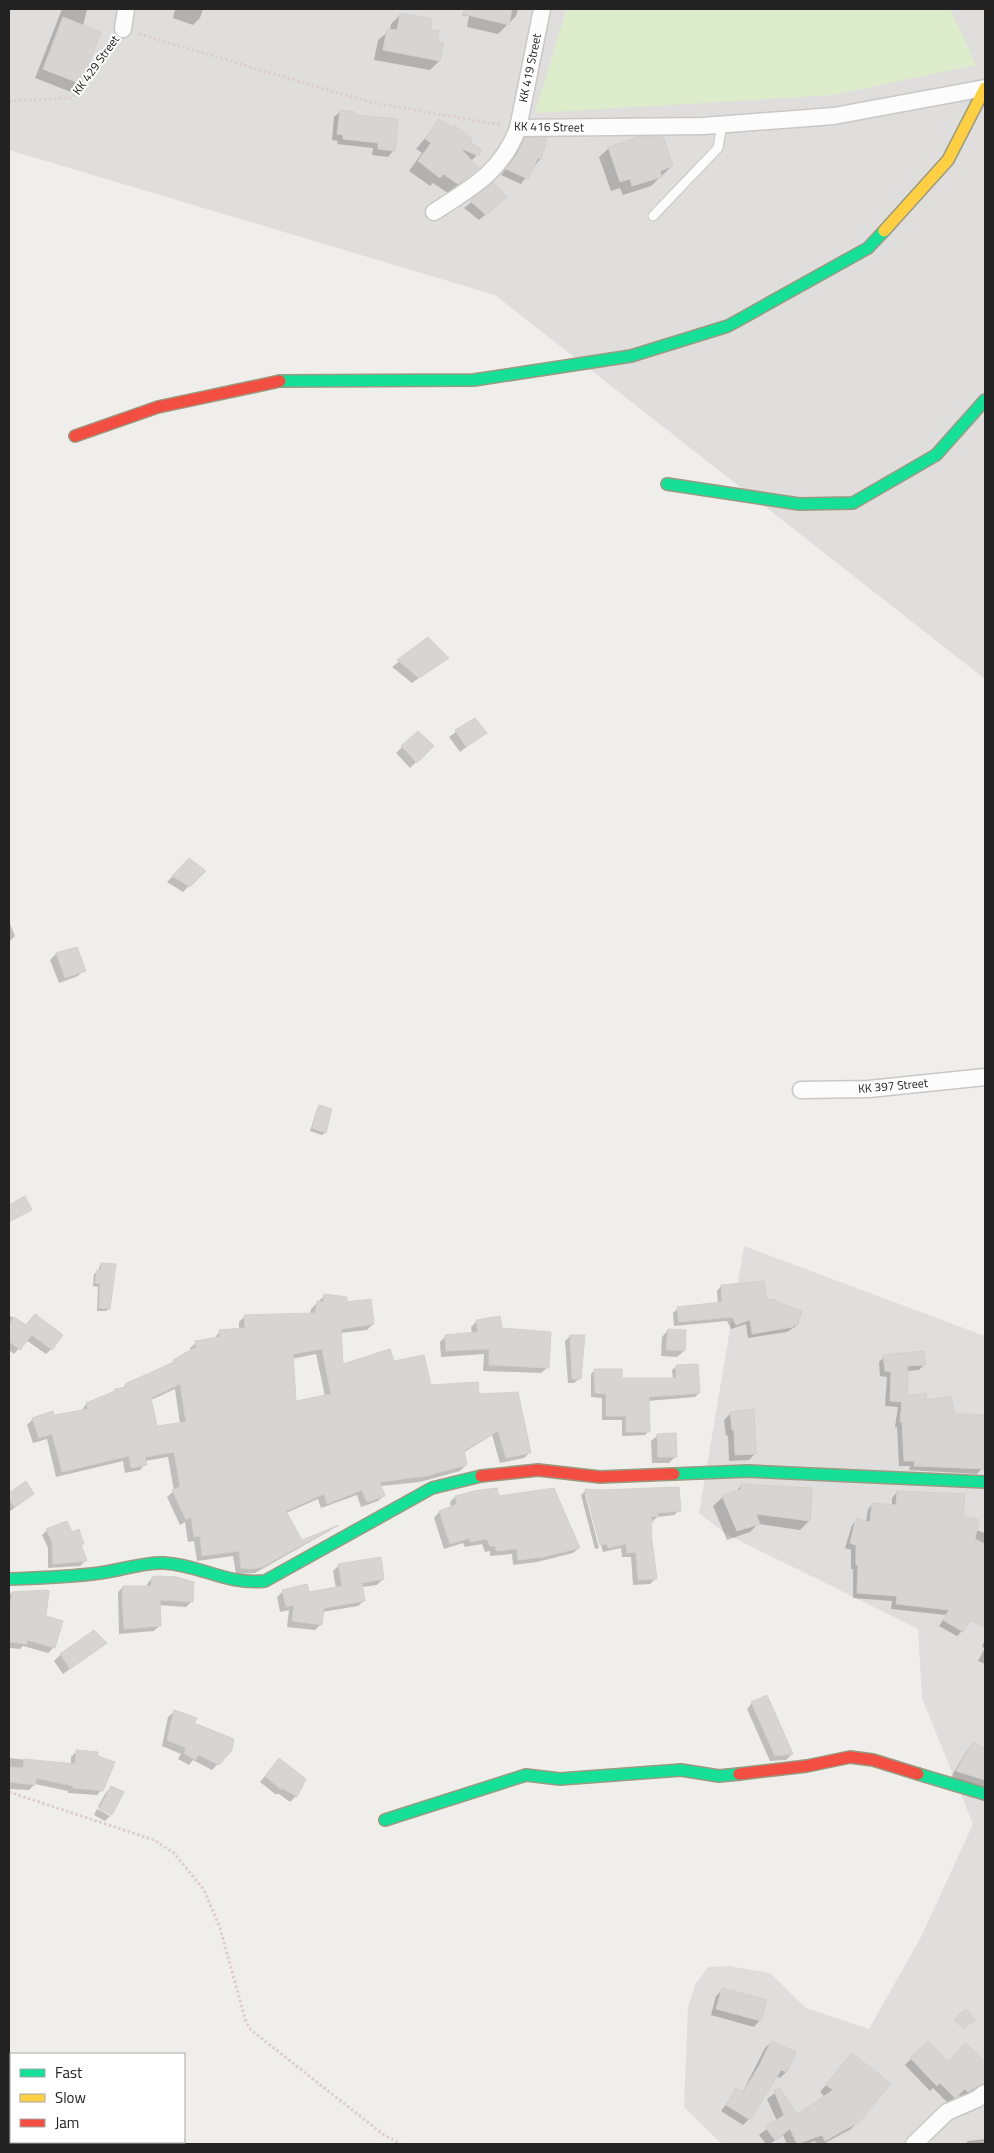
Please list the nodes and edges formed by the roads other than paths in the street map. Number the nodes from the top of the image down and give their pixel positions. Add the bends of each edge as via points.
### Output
1 (126, 9) edge
2 (542, 9) edge
3 (123, 29) road end
4 (985, 88) edge
5 (722, 124) junction
6 (518, 128) junction
7 (434, 212) dead end
8 (653, 216) dead end
9 (985, 400) edge
10 (75, 436) dead end
11 (666, 484) dead end
12 (985, 1077) edge
13 (801, 1090) dead end
14 (985, 1482) edge
15 (9, 1579) edge
16 (985, 1794) edge
17 (385, 1820) dead end
18 (985, 2093) edge
19 (914, 2144) edge

1 - 3 street
2 - 6 street, KK 419 Street
4 - 5 street, KK 416 Street via 834,116
4 - 10 street via 948,160 868,248 728,326 631,356 474,380 286,380 158,407
5 - 6 street, KK 416 Street
5 - 8 lane via 718,148
6 - 7 street, KK 419 Street via 511,146 477,184
9 - 11 street via 936,455 853,503 799,504
12 - 13 street, KK 397 Street via 869,1089
14 - 15 street via 748,1471 600,1477 523,1471 474,1477 432,1488 265,1582 248,1584 232,1581 166,1563 100,1573
16 - 17 street via 873,1760 850,1757 807,1766 719,1776 681,1770 560,1779 526,1775
18 - 19 street via 947,2112

